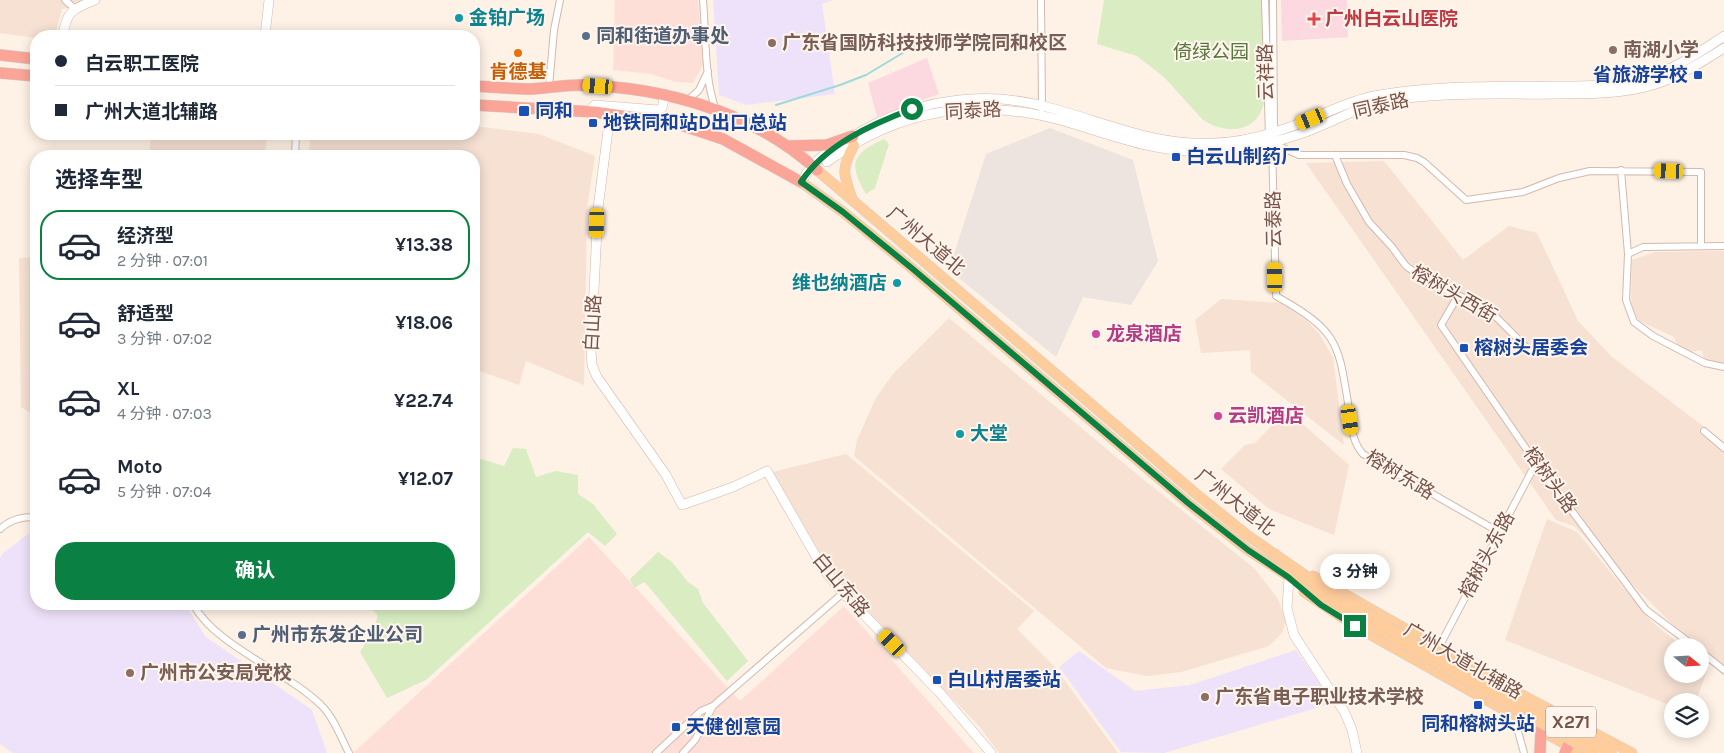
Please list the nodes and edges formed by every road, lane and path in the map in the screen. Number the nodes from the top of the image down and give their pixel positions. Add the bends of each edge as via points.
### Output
1 (65, 0) edge
2 (95, 0) edge
3 (269, 0) edge
4 (560, 0) edge
5 (703, 0) edge
6 (1041, 0) edge
7 (1265, 0) edge
8 (1273, 0) edge
9 (74, 8) junction
10 (64, 30) edge
11 (266, 30) edge
12 (1724, 36) edge
13 (1724, 48) edge
14 (0, 55) edge
15 (30, 58) edge
16 (708, 69) junction
17 (0, 73) edge
18 (30, 76) edge
19 (480, 86) edge
20 (549, 87) junction
21 (665, 95) junction
22 (687, 101) junction
23 (480, 105) edge
24 (1042, 110) junction
25 (717, 111) junction
26 (588, 112) junction
27 (610, 115) junction
28 (1271, 132) junction
29 (854, 141) junction
30 (1272, 143) junction
31 (788, 146) junction
32 (1335, 155) junction
33 (814, 168) junction
34 (1621, 170) junction
35 (801, 182) junction
36 (855, 204) junction
37 (1701, 246) junction
38 (1724, 246) edge
39 (1628, 254) junction
40 (915, 256) junction
41 (908, 265) junction
42 (1276, 296) joint
43 (1458, 296) junction
44 (1532, 352) dead end
45 (1724, 367) edge
46 (1704, 431) dead end
47 (1724, 448) edge
48 (1536, 463) junction
49 (767, 471) joint
50 (30, 518) edge
51 (0, 529) edge
52 (1499, 532) junction
53 (1291, 573) junction
54 (1315, 588) junction
55 (843, 593) junction
56 (198, 610) edge
57 (1683, 638) edge
58 (1439, 647) junction
59 (1709, 658) edge
60 (1724, 670) edge
61 (1511, 689) junction
62 (713, 706) junction
63 (1501, 707) junction
64 (1551, 710) junction
65 (1577, 725) junction
66 (1541, 730) junction
67 (1566, 749) edge
68 (349, 753) edge
69 (656, 753) edge
70 (683, 753) edge
71 (991, 753) edge
72 (1357, 753) edge
73 (1524, 753) edge
74 (1540, 753) edge
75 (1581, 753) edge
76 (1594, 753) edge
77 (1612, 753) edge
78 (1632, 753) edge

1 - 9 street
2 - 9 main road
3 - 11 main road
4 - 20 street
5 - 16 street
6 - 24 street
7 - 28 street, 云祥路
8 - 28 street, 云祥路
9 - 10 main road via 65,21
12 - 28 main road, 同泰路 via 1671,67 1633,81 1403,91 1353,101
13 - 30 main road, 同泰路 via 1675,76 1641,88 1589,94 1436,96 1397,100 1357,109
14 - 15 highway
16 - 22 street via 699,90
16 - 25 street
17 - 18 highway
19 - 20 highway, 广州大道北
20 - 21 highway, 广州大道北 via 590,86
21 - 22 highway, 广州大道北
21 - 26 main road via 662,108 658,110 595,105
22 - 25 highway, 广州大道北
23 - 26 highway, 广州大道北
24 - 28 main road, 同泰路 via 1174,142 1216,143
24 - 29 main road, 同泰路 via 1005,99 947,101 903,112
24 - 30 main road, 同泰路 via 1136,143 1168,149 1221,150
25 - 31 highway, 广州大道北 via 758,128
26 - 27 highway, 广州大道北
27 - 35 highway, 广州大道北 via 659,120 701,131 739,147
27 - 49 main road, 白山路 via 598,208 592,365 609,396 666,475 682,504 734,487
28 - 30 street, 云泰路
29 - 31 highway
29 - 33 main road, 同泰路
29 - 36 main road via 844,172
30 - 32 street via 1299,155
30 - 42 street, 云泰路
31 - 33 highway, 广州大道北 / X271
32 - 34 street via 1418,158 1466,200 1523,192 1559,178 1590,171
32 - 43 street, 榕树头西街 via 1369,222 1406,266 1431,284
33 - 35 main road, 同泰路
33 - 36 main road, 广州大道北 / X271
34 - 37 street via 1701,172
34 - 39 street
35 - 41 main road, 广州大道北 / X271
36 - 40 main road, 广州大道北 / X271
37 - 38 street
37 - 39 street via 1643,247
39 - 45 street via 1626,300 1634,322 1653,336 1705,363
40 - 41 main road
40 - 53 main road, 广州大道北 / X271
41 - 53 main road, 广州大道北 / X271 via 1167,486 1237,542
42 - 52 street, 榕树东路 via 1307,314 1330,336 1341,363 1354,441 1363,454
43 - 44 street, 榕树头西街 via 1493,314
43 - 48 street, 榕树头路 via 1442,325
46 - 47 street
48 - 52 street, 榕树头东路
48 - 57 street, 榕树头路 via 1646,610
49 - 55 main road, 白山东路 via 808,545
50 - 51 street via 8,522
52 - 58 street, 榕树头东路
53 - 54 main road
53 - 58 main road, 广州大道北辅路 / X271 via 1333,586
53 - 63 main road, 广州大道北辅路 / X271 via 1334,614
53 - 72 main road via 1287,608 1294,635 1345,712
54 - 76 main road, bridge
54 - 77 main road, bridge
55 - 62 street
55 - 71 main road, 白山东路 via 940,693
56 - 68 street via 212,629 323,707
58 - 61 main road, 广州大道北辅路 / X271
59 - 60 street
61 - 63 main road
61 - 64 main road, 广州大道北辅路 / X271
62 - 69 street via 701,711
62 - 70 street via 695,740
63 - 66 main road, 广州大道北辅路 / X271
63 - 73 street via 1516,724
64 - 65 main road, 广州大道北辅路 / X271
64 - 66 highway
65 - 67 highway
65 - 78 main road, 广州大道北辅路 / X271
66 - 67 main road, 广州大道北辅路 / X271
66 - 74 highway
67 - 75 main road, 广州大道北辅路 / X271

